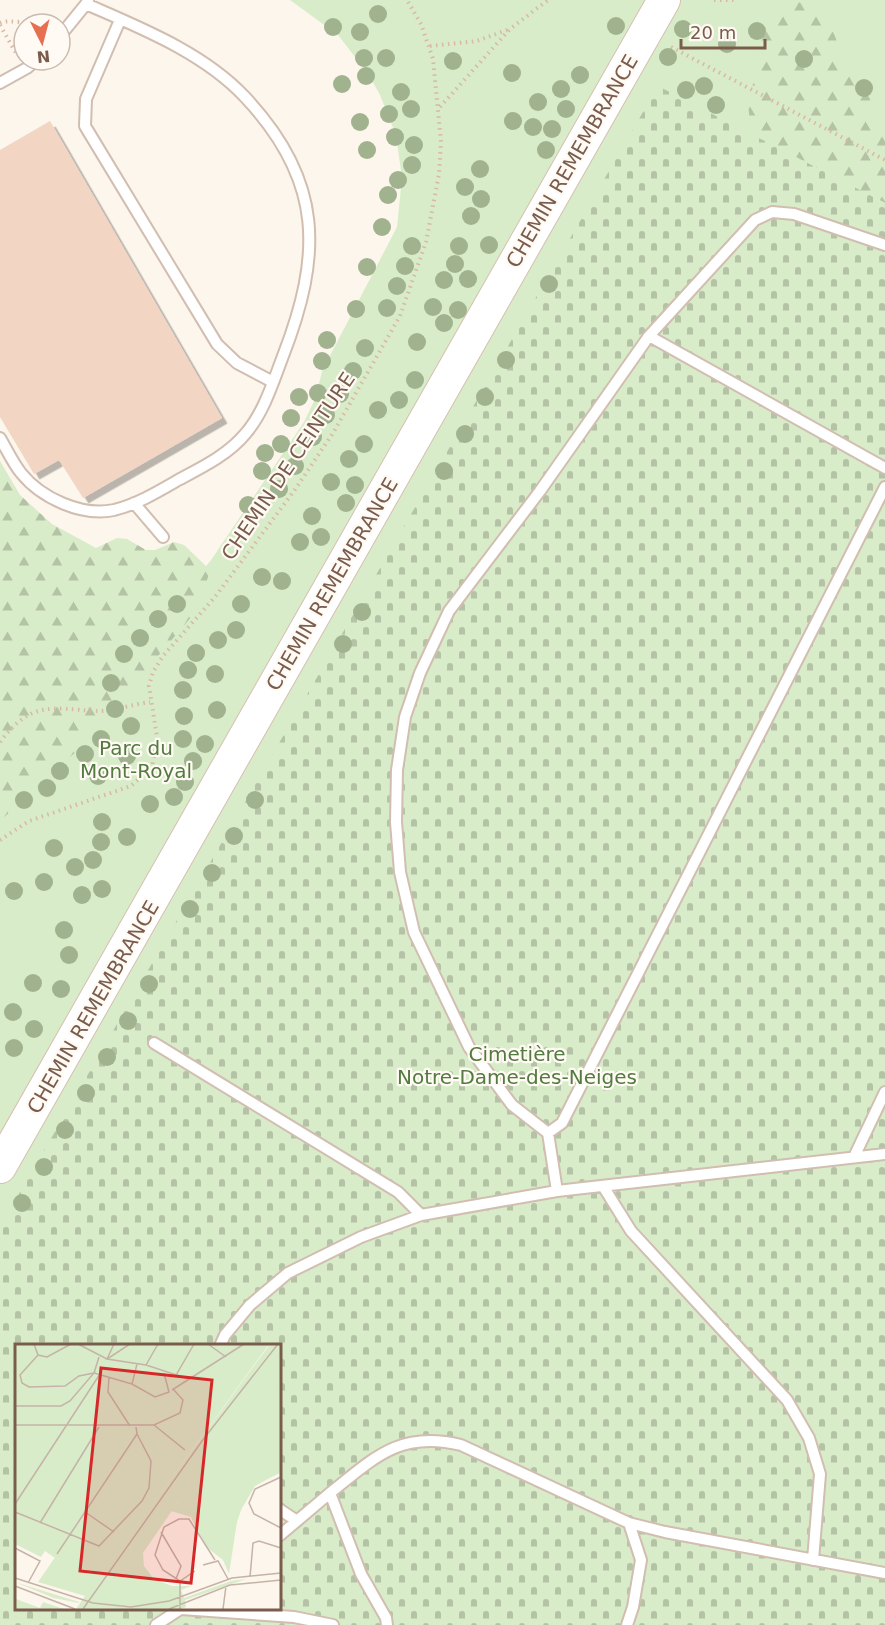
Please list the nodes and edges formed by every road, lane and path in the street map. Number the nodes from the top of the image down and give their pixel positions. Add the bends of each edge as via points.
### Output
1 (407, 0) edge
2 (548, 0) edge
3 (664, 0) edge
4 (714, 0) edge
5 (734, 0) edge
6 (87, 2) edge
7 (57, 10) dead end
8 (120, 20) junction
9 (72, 21) edge
10 (0, 24) edge
11 (510, 28) junction
12 (645, 32) junction
13 (430, 46) junction
14 (8, 57) dead end
15 (20, 72) edge
16 (0, 83) edge
17 (440, 107) junction
18 (885, 160) edge
19 (885, 245) edge
20 (650, 336) junction
21 (273, 382) junction
22 (0, 438) edge
23 (885, 468) edge
24 (885, 487) edge
25 (134, 503) junction
26 (163, 537) dead end
27 (150, 702) junction
28 (0, 742) edge
29 (0, 840) edge
30 (154, 1043) dead end
31 (885, 1092) edge
32 (548, 1133) junction
33 (885, 1154) edge
34 (854, 1157) junction
35 (0, 1167) edge
36 (603, 1186) junction
37 (557, 1191) junction
38 (421, 1215) junction
39 (221, 1344) edge
40 (330, 1493) junction
41 (280, 1510) edge
42 (297, 1521) junction
43 (629, 1523) junction
44 (280, 1535) edge
45 (813, 1560) junction
46 (885, 1574) edge
47 (180, 1610) edge
48 (191, 1610) edge
49 (292, 1621) edge
50 (156, 1625) edge
51 (333, 1625) edge
52 (387, 1625) edge
53 (627, 1625) edge

1 - 13 path, CHEMIN DE CEINTURE
2 - 11 path
3 - 12 street, CHEMIN REMEMBRANCE
4 - 5 path
6 - 8 lane
6 - 9 lane
7 - 10 path via 39,21
8 - 21 lane via 86,99 86,126 217,344 237,363
8 - 21 lane via 201,60 225,78 246,98 294,169 309,208 311,253 293,330
10 - 14 path via 16,53
11 - 13 path via 477,41
11 - 17 path
12 - 18 path
12 - 35 street, CHEMIN REMEMBRANCE
13 - 17 path, CHEMIN DE CEINTURE
15 - 16 lane
17 - 27 path, CHEMIN DE CEINTURE via 439,174 423,251 400,316 294,492 215,597 163,656 149,686
19 - 20 lane via 794,214 772,212 739,234
20 - 23 lane
20 - 32 lane via 449,611 420,673 405,717 397,770 400,872 414,932 469,1047 512,1105
21 - 25 lane via 256,420 236,444 212,462
22 - 25 lane via 21,473 45,494 63,503 100,511
24 - 32 lane via 562,1123
25 - 26 lane
27 - 28 path via 97,712 50,708 19,722
27 - 29 path, CHEMIN DE CEINTURE via 156,752 152,768 143,777 131,786 29,820
30 - 38 lane via 398,1192
31 - 34 lane
32 - 37 lane
33 - 34 lane
34 - 36 lane
36 - 37 lane
36 - 45 lane via 631,1231 787,1400 809,1438 820,1474
37 - 38 lane
38 - 39 lane via 361,1237 288,1273 250,1305
40 - 42 lane
40 - 43 lane via 382,1452 437,1439 461,1445
40 - 52 lane via 361,1574
41 - 42 lane
42 - 44 lane
43 - 45 lane
43 - 53 lane via 641,1560
45 - 46 lane
47 - 50 lane
48 - 49 lane
49 - 51 lane

